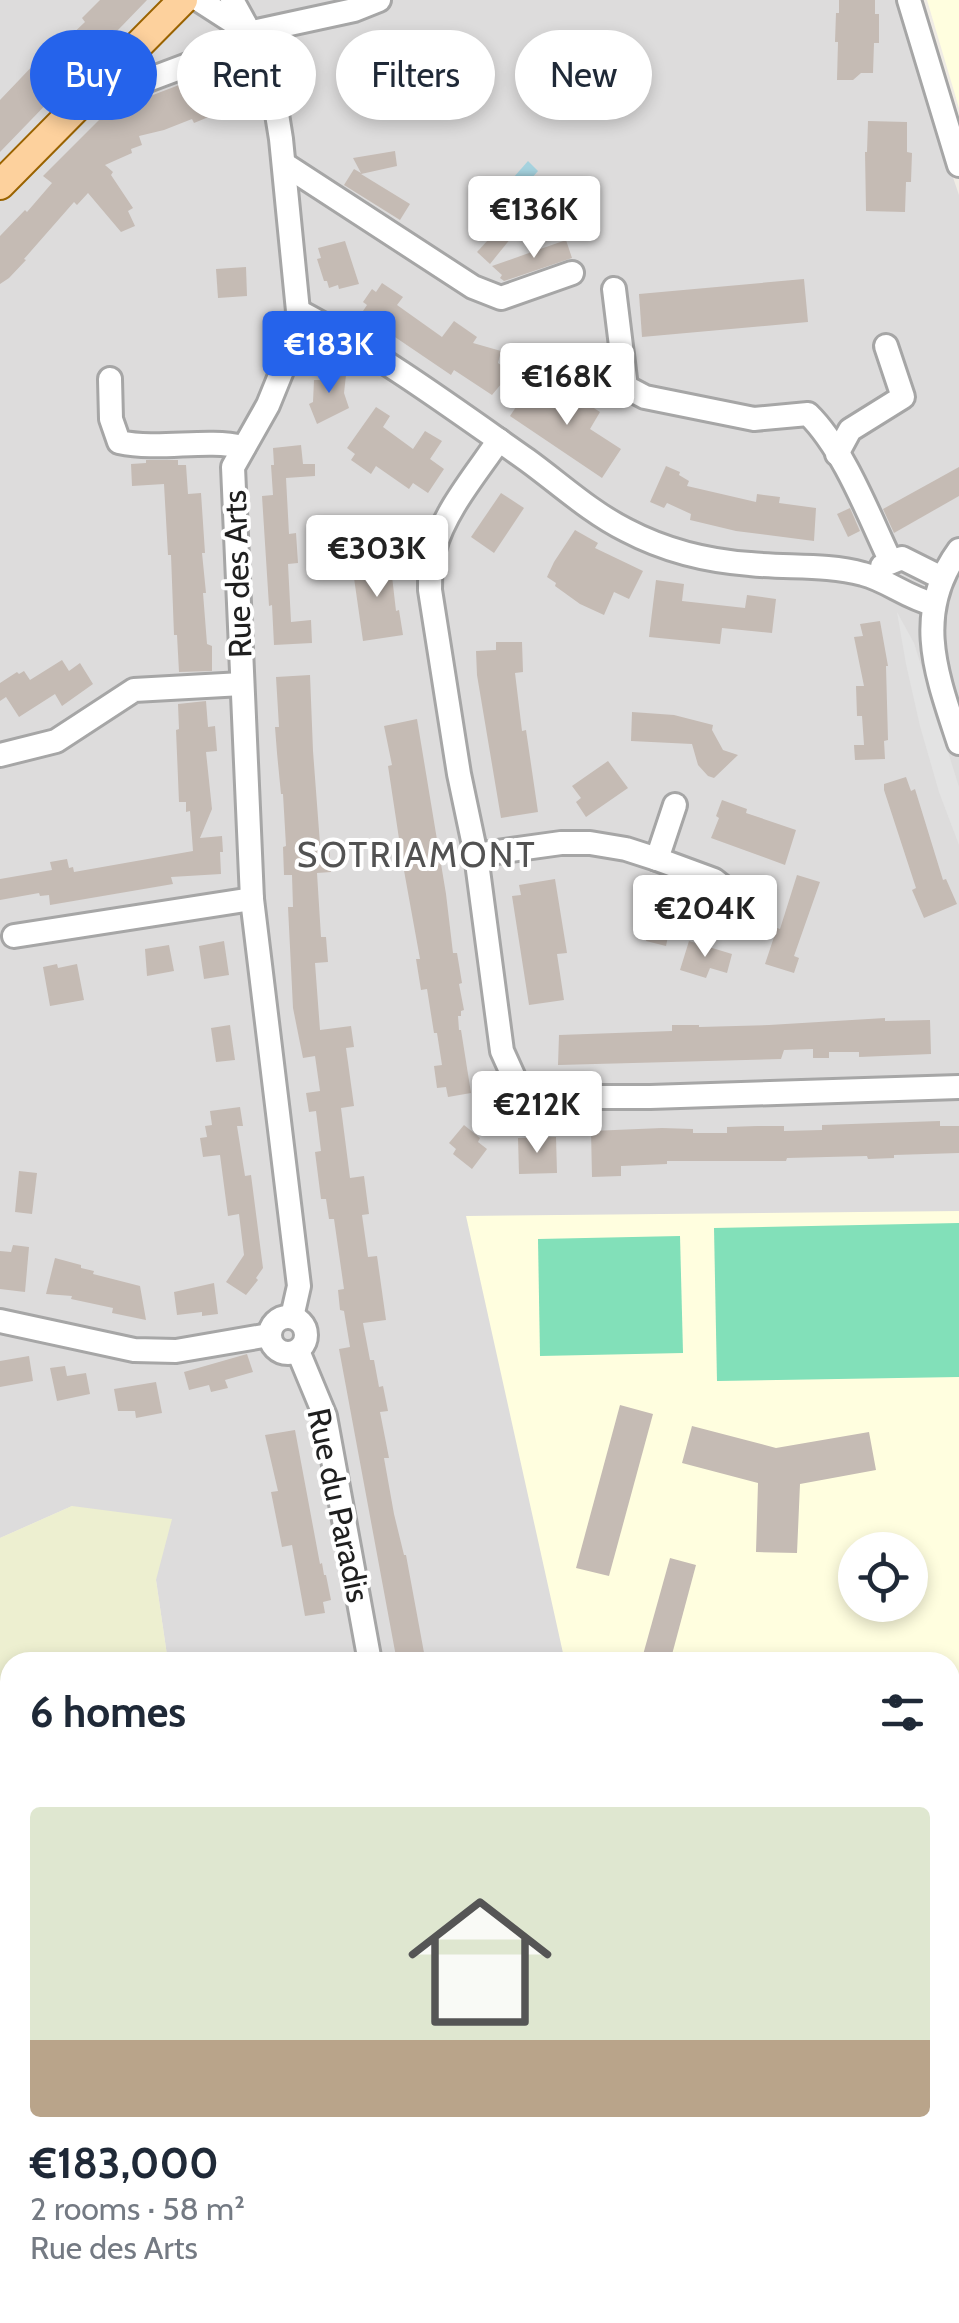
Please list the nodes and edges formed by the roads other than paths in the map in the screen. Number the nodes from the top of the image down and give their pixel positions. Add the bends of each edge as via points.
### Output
1 (183, 0) edge
2 (199, 0) edge
3 (232, 0) edge
4 (379, 0) edge
5 (909, 0) edge
6 (154, 30) edge
7 (243, 30) edge
8 (247, 30) edge
9 (271, 30) edge
10 (66, 120) edge
11 (277, 120) edge
12 (284, 164) junction
13 (959, 165) edge
14 (0, 185) edge
15 (572, 273) dead end
16 (614, 289) dead end
17 (298, 311) junction
18 (886, 346) dead end
19 (110, 380) dead end
20 (499, 440) junction
21 (244, 447) junction
22 (837, 454) junction
23 (959, 550) edge
24 (891, 562) junction
25 (865, 574) junction
26 (942, 578) junction
27 (933, 604) junction
28 (242, 684) junction
29 (959, 743) edge
30 (0, 756) edge
31 (675, 804) dead end
32 (476, 855) junction
33 (657, 859) junction
34 (252, 899) junction
35 (732, 909) dead end
36 (14, 936) dead end
37 (959, 1087) edge
38 (292, 1317) junction
39 (0, 1322) edge
40 (269, 1335) junction
41 (298, 1351) junction
42 (368, 1652) edge

1 - 6 main road
2 - 7 street
3 - 8 street, Rue des Arts
4 - 9 street
5 - 13 street
10 - 14 main road
11 - 12 street, Rue des Arts
12 - 15 street via 473,287 501,298
12 - 17 street, Rue des Arts
16 - 22 street via 626,386 645,397 754,418 808,414
17 - 20 street via 348,337
17 - 21 street, Rue des Arts via 290,351
18 - 22 street via 903,396 850,430
19 - 21 street via 119,442
20 - 25 street via 595,512 666,548 732,562
20 - 32 street via 444,524 430,565
21 - 28 street, Rue des Arts via 232,467
22 - 24 street
23 - 26 street
24 - 25 street
24 - 26 street via 902,558
25 - 27 street
26 - 27 street
27 - 29 street via 932,646
28 - 30 street via 134,690 56,741
28 - 34 street, Rue des Arts
31 - 33 street
32 - 33 street via 590,843
32 - 37 street via 502,1051 527,1092 650,1097
33 - 35 street via 714,880 728,891
34 - 36 street
34 - 38 street, Rue des Arts via 299,1286
38 - 40 street via 278,1319
38 - 41 street, Rue du Paradis via 306,1330
39 - 40 street via 134,1350 176,1351
40 - 41 street via 281,1352
41 - 42 street, Rue du Paradis via 325,1416

